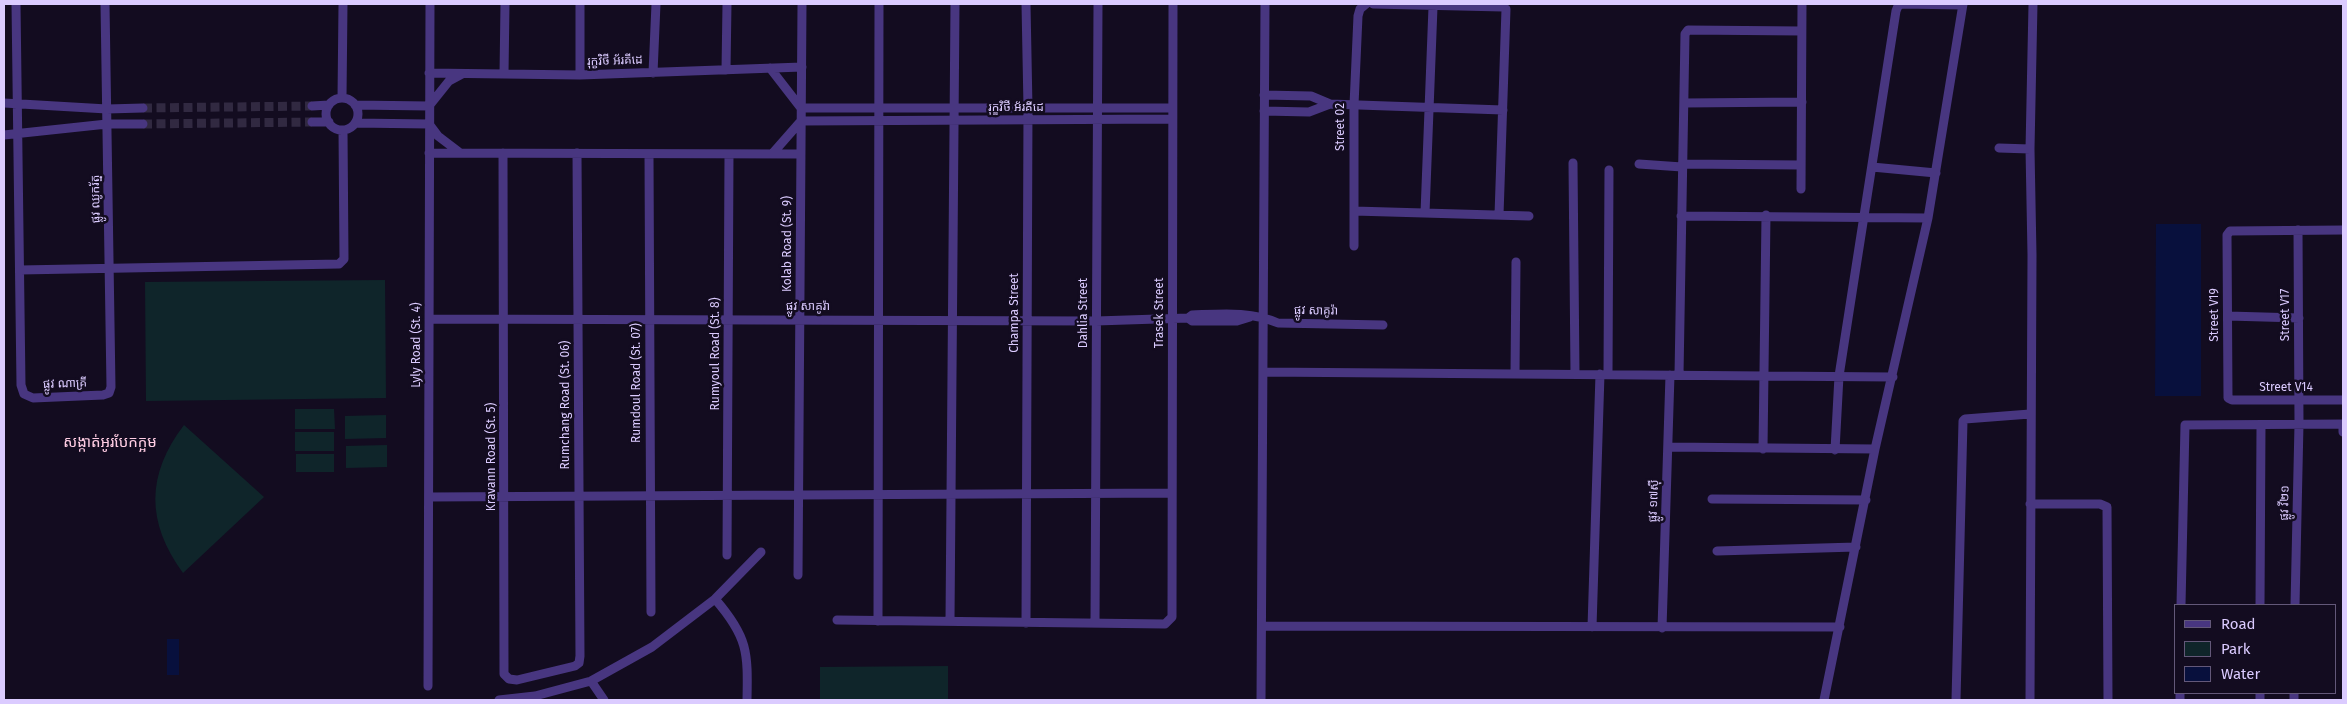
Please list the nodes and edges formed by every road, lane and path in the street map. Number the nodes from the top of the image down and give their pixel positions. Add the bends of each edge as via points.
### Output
1 (16, 4) edge
2 (105, 4) edge
3 (343, 4) edge
4 (430, 4) edge
5 (505, 4) edge
6 (580, 4) edge
7 (656, 4) edge
8 (727, 4) edge
9 (802, 4) edge
10 (879, 4) edge
11 (955, 4) edge
12 (1026, 4) edge
13 (1098, 4) edge
14 (1173, 4) edge
15 (1265, 4) edge
16 (1373, 4) edge
17 (1802, 4) edge
18 (2034, 4) edge
19 (1963, 5) edge
20 (1363, 6) edge
21 (1433, 7) junction
22 (1802, 31) junction
23 (802, 67) junction
24 (770, 68) junction
25 (726, 70) junction
26 (430, 72) junction
27 (653, 72) junction
28 (464, 73) junction
29 (504, 74) junction
30 (580, 75) junction
31 (1264, 96) junction
32 (342, 98) junction
33 (1802, 102) junction
34 (4, 103) edge
35 (1684, 103) junction
36 (18, 104) junction
37 (1330, 104) junction
38 (329, 105) junction
39 (355, 105) junction
40 (312, 106) tunnel mouth
41 (430, 106) junction
42 (1354, 106) junction
43 (143, 108) tunnel mouth
44 (801, 108) junction
45 (878, 108) junction
46 (954, 108) junction
47 (1028, 108) junction
48 (1099, 108) junction
49 (1172, 108) junction
50 (107, 109) junction
51 (1429, 109) junction
52 (1503, 110) junction
53 (1264, 111) junction
54 (1172, 119) junction
55 (954, 120) junction
56 (1028, 120) junction
57 (1098, 120) junction
58 (801, 121) junction
59 (878, 121) junction
60 (312, 122) tunnel mouth
61 (329, 122) junction
62 (355, 123) junction
63 (107, 124) junction
64 (143, 124) tunnel mouth
65 (430, 124) junction
66 (343, 130) junction
67 (19, 133) junction
68 (4, 135) edge
69 (2000, 148) dead end
70 (2030, 149) junction
71 (459, 152) junction
72 (429, 153) junction
73 (503, 153) junction
74 (578, 153) junction
75 (649, 154) junction
76 (729, 154) junction
77 (772, 154) junction
78 (800, 154) junction
79 (1573, 163) dead end
80 (1639, 164) dead end
81 (1682, 165) junction
82 (1802, 165) junction
83 (1872, 167) junction
84 (1609, 170) dead end
85 (1936, 173) junction
86 (1801, 189) dead end
87 (1354, 212) junction
88 (1425, 213) junction
89 (1500, 215) junction
90 (1766, 215) junction
91 (1529, 216) dead end
92 (1681, 216) junction
93 (1864, 216) junction
94 (1928, 218) junction
95 (2298, 230) junction
96 (2343, 230) edge
97 (1354, 246) dead end
98 (1516, 262) dead end
99 (110, 269) junction
100 (20, 270) junction
101 (1263, 316) junction
102 (2228, 316) junction
103 (1250, 317) junction
104 (1172, 318) junction
105 (1188, 318) junction
106 (2299, 318) junction
107 (429, 319) junction
108 (504, 319) junction
109 (578, 319) junction
110 (650, 319) junction
111 (728, 320) junction
112 (800, 320) junction
113 (877, 320) junction
114 (952, 320) junction
115 (1027, 320) junction
116 (1096, 320) junction
117 (1383, 325) dead end
118 (1263, 372) junction
119 (1515, 374) junction
120 (1575, 374) junction
121 (1604, 374) junction
122 (1675, 375) junction
123 (1765, 376) junction
124 (1839, 376) junction
125 (1893, 377) junction
126 (109, 393) joint
127 (2228, 398) joint
128 (2298, 400) junction
129 (2343, 400) edge
130 (2030, 414) junction
131 (2299, 424) junction
132 (2261, 425) junction
133 (2343, 432) edge
134 (1668, 447) junction
135 (1763, 449) junction
136 (1875, 449) junction
137 (1835, 450) junction
138 (1172, 493) junction
139 (950, 494) junction
140 (1027, 494) junction
141 (1096, 494) junction
142 (799, 495) junction
143 (878, 495) junction
144 (579, 496) junction
145 (650, 496) junction
146 (727, 496) junction
147 (429, 497) junction
148 (505, 497) junction
149 (1712, 498) dead end
150 (1866, 500) junction
151 (2030, 504) junction
152 (1856, 547) junction
153 (761, 552) dead end
154 (1717, 552) dead end
155 (727, 555) dead end
156 (798, 575) dead end
157 (716, 599) junction
158 (2181, 604) edge
159 (2260, 604) edge
160 (2295, 604) edge
161 (651, 612) dead end
162 (837, 620) dead end
163 (878, 621) junction
164 (950, 621) junction
165 (1026, 623) junction
166 (1095, 623) junction
167 (1262, 626) junction
168 (1592, 627) junction
169 (1840, 627) junction
170 (1662, 628) junction
171 (580, 656) joint
172 (592, 681) junction
173 (428, 686) dead end
174 (499, 700) edge
175 (604, 700) edge
176 (747, 700) edge
177 (1261, 700) edge
178 (1824, 700) edge
179 (1956, 700) edge
180 (2030, 700) edge
181 (2108, 700) edge

1 - 36 street, ផ្លូវ ណាគ្រី
2 - 50 street, ផ្លូវ ឈូករ័ត្ន
3 - 32 street
4 - 26 street, Lyly Road (St. 4)
5 - 29 street
6 - 30 street
7 - 27 street
8 - 25 street
9 - 23 street, Kolab Road (St. 9)
10 - 45 street
11 - 46 street
12 - 47 street, Champa Street
13 - 48 street, Dahlia Street
14 - 49 street, Trasek Street
15 - 31 street
16 - 21 street
17 - 22 street
18 - 70 street
19 - 83 street via 1898,6
19 - 85 street
20 - 42 street, Street 02 via 1358,16
21 - 51 street
21 - 52 street via 1506,9
22 - 33 street
22 - 35 street, ផ្លូវ ១៧ស៊ី via 1688,30 1685,34
23 - 24 street, រុក្ខវិថី អ័រគីដេ
23 - 44 street, Kolab Road (St. 9)
24 - 25 street, រុក្ខវិថី អ័រគីដេ
24 - 44 street
25 - 27 street, រុក្ខវិថី អ័រគីដេ
26 - 28 street, រុក្ខវិថី អ័រគីដេ
26 - 41 street, Lyly Road (St. 4)
27 - 30 street, រុក្ខវិថី អ័រគីដេ
28 - 29 street, រុក្ខវិថី អ័រគីដេ
28 - 41 street via 449,81
29 - 30 street, រុក្ខវិថី អ័រគីដេ
31 - 37 street via 1311,96
31 - 53 street
32 - 38 street
32 - 39 street
33 - 35 street
33 - 82 street
34 - 36 street
35 - 81 street, ផ្លូវ ១៧ស៊ី
36 - 50 street
36 - 67 street, ផ្លូវ ណាគ្រី
37 - 42 street
37 - 53 street via 1309,112
38 - 40 street
38 - 61 street via 326,115
39 - 41 street
39 - 62 street via 358,115
41 - 65 street, Lyly Road (St. 4)
42 - 51 street
42 - 87 street, Street 02
43 - 50 street
44 - 45 street, រុក្ខវិថី អ័រគីដេ
44 - 58 street, Kolab Road (St. 9)
45 - 46 street, រុក្ខវិថី អ័រគីដេ
45 - 59 street
46 - 47 street, រុក្ខវិថី អ័រគីដេ
46 - 55 street
47 - 48 street, រុក្ខវិថី អ័រគីដេ
47 - 56 street, Champa Street
48 - 49 street, រុក្ខវិថី អ័រគីដេ
48 - 57 street, Dahlia Street
49 - 54 street, Trasek Street
50 - 63 street, ផ្លូវ ឈូករ័ត្ន
51 - 52 street
51 - 88 street
52 - 89 street
53 - 101 street
54 - 57 street, រុក្ខវិថី អ័រគីដេ
54 - 104 street, Trasek Street
55 - 56 street, រុក្ខវិថី អ័រគីដេ
55 - 59 street, រុក្ខវិថី អ័រគីដេ
55 - 114 street
56 - 57 street, រុក្ខវិថី អ័រគីដេ
56 - 115 street, Champa Street
57 - 116 street, Dahlia Street
58 - 59 street, រុក្ខវិថី អ័រគីដេ
58 - 77 street
58 - 78 street, Kolab Road (St. 9)
59 - 113 street
60 - 61 street
61 - 66 street via 334,128
62 - 65 street
62 - 66 street
63 - 64 street
63 - 67 street
63 - 99 street, ផ្លូវ ឈូករ័ត្ន
65 - 71 street via 438,136
65 - 72 street, Lyly Road (St. 4)
66 - 99 street via 344,259 339,264
67 - 68 street
67 - 100 street, ផ្លូវ ណាគ្រី
69 - 70 street
70 - 130 street
71 - 72 street
71 - 73 street
72 - 107 street, Lyly Road (St. 4)
73 - 74 street
73 - 108 street, Kravann Road (St. 5)
74 - 75 street
74 - 109 street, Rumchang Road (St. 06)
75 - 76 street
75 - 110 street, Rumdoul Road (St. 07)
76 - 77 street
76 - 111 street, Rumyoul Road (St. 8)
77 - 78 street
78 - 112 street, Kolab Road (St. 9)
79 - 120 street
80 - 81 street
81 - 82 street
81 - 92 street, ផ្លូវ ១៧ស៊ី
82 - 86 street
83 - 85 street
83 - 93 street
84 - 121 street
85 - 94 street
87 - 88 street
87 - 97 street, Street 02
88 - 89 street
89 - 91 street
90 - 92 street
90 - 93 street
90 - 123 street
92 - 122 street, ផ្លូវ ១៧ស៊ី
93 - 94 street
93 - 124 street
94 - 125 street
95 - 96 street
95 - 102 street, Street V19 via 2229,232
95 - 106 street, Street V17
98 - 119 street
99 - 100 street
99 - 126 street, ផ្លូវ ឈូករ័ត្ន
100 - 126 street, ផ្លូវ ណាគ្រី via 21,385 24,394 33,398
101 - 103 street, ផ្លូវ សាគូរ៉ា
101 - 117 street, ផ្លូវ សាគូរ៉ា via 1278,323
101 - 118 street
102 - 106 street
102 - 127 street, Street V19
103 - 105 street, ផ្លូវ សាគូរ៉ា via 1237,314 1192,315
103 - 105 street, ផ្លូវ សាគូរ៉ា via 1237,321 1192,321
104 - 105 street, ផ្លូវ សាគូរ៉ា
104 - 116 street, ផ្លូវ សាគូរ៉ា
104 - 138 street, Trasek Street
106 - 128 street, Street V17
107 - 108 street, ផ្លូវ សាគូរ៉ា
107 - 147 street, Lyly Road (St. 4)
108 - 109 street, ផ្លូវ សាគូរ៉ា
108 - 148 street, Kravann Road (St. 5)
109 - 110 street, ផ្លូវ សាគូរ៉ា
109 - 144 street, Rumchang Road (St. 06)
110 - 111 street, ផ្លូវ សាគូរ៉ា
110 - 145 street, Rumdoul Road (St. 07)
111 - 112 street, ផ្លូវ សាគូរ៉ា
111 - 146 street, Rumyoul Road (St. 8)
112 - 113 street, ផ្លូវ សាគូរ៉ា
112 - 142 street, Kolab Road (St. 9)
113 - 114 street, ផ្លូវ សាគូរ៉ា
113 - 143 street
114 - 115 street, ផ្លូវ សាគូរ៉ា
114 - 139 street
115 - 116 street, ផ្លូវ សាគូរ៉ា
115 - 140 street, Champa Street
116 - 141 street, Dahlia Street
118 - 119 street
118 - 167 street
119 - 120 street
120 - 121 street
121 - 122 street
121 - 168 street
122 - 123 street
122 - 134 street, ផ្លូវ ១៧ស៊ី
123 - 124 street
123 - 135 street
124 - 125 street
124 - 137 street
125 - 136 street
127 - 128 street, Street V14
128 - 129 street, Street V14
128 - 131 street, ផ្លូវ វី២១
130 - 151 street
130 - 179 street via 1965,418 1963,421
131 - 132 street
131 - 133 street via 2343,424
131 - 160 street, ផ្លូវ វី២១
132 - 158 street via 2189,424 2183,428
132 - 159 street
134 - 135 street
134 - 170 street, ផ្លូវ ១៧ស៊ី
135 - 137 street
136 - 137 street
136 - 150 street
138 - 141 street
138 - 166 street, Trasek Street via 1172,617 1165,624
139 - 140 street
139 - 143 street
139 - 164 street
140 - 141 street
140 - 165 street, Champa Street
141 - 166 street, Dahlia Street
142 - 143 street
142 - 146 street
142 - 156 street, Kolab Road (St. 9)
143 - 163 street
144 - 145 street
144 - 148 street
144 - 171 street, Rumchang Road (St. 06)
145 - 146 street
145 - 161 street, Rumdoul Road (St. 07)
146 - 155 street, Rumyoul Road (St. 8)
147 - 148 street
147 - 173 street, Lyly Road (St. 4)
148 - 171 street, Kravann Road (St. 5) via 504,674 517,680 575,666
149 - 150 street
150 - 152 street
151 - 180 street
151 - 181 street via 2100,504 2107,507
152 - 154 street
152 - 169 street
153 - 157 street
157 - 172 street via 652,647
157 - 176 street via 743,637 748,658
162 - 163 street
163 - 164 street
164 - 165 street
165 - 166 street
167 - 168 street
167 - 177 street
168 - 170 street
169 - 170 street
169 - 178 street
172 - 174 street via 535,696
172 - 175 street

